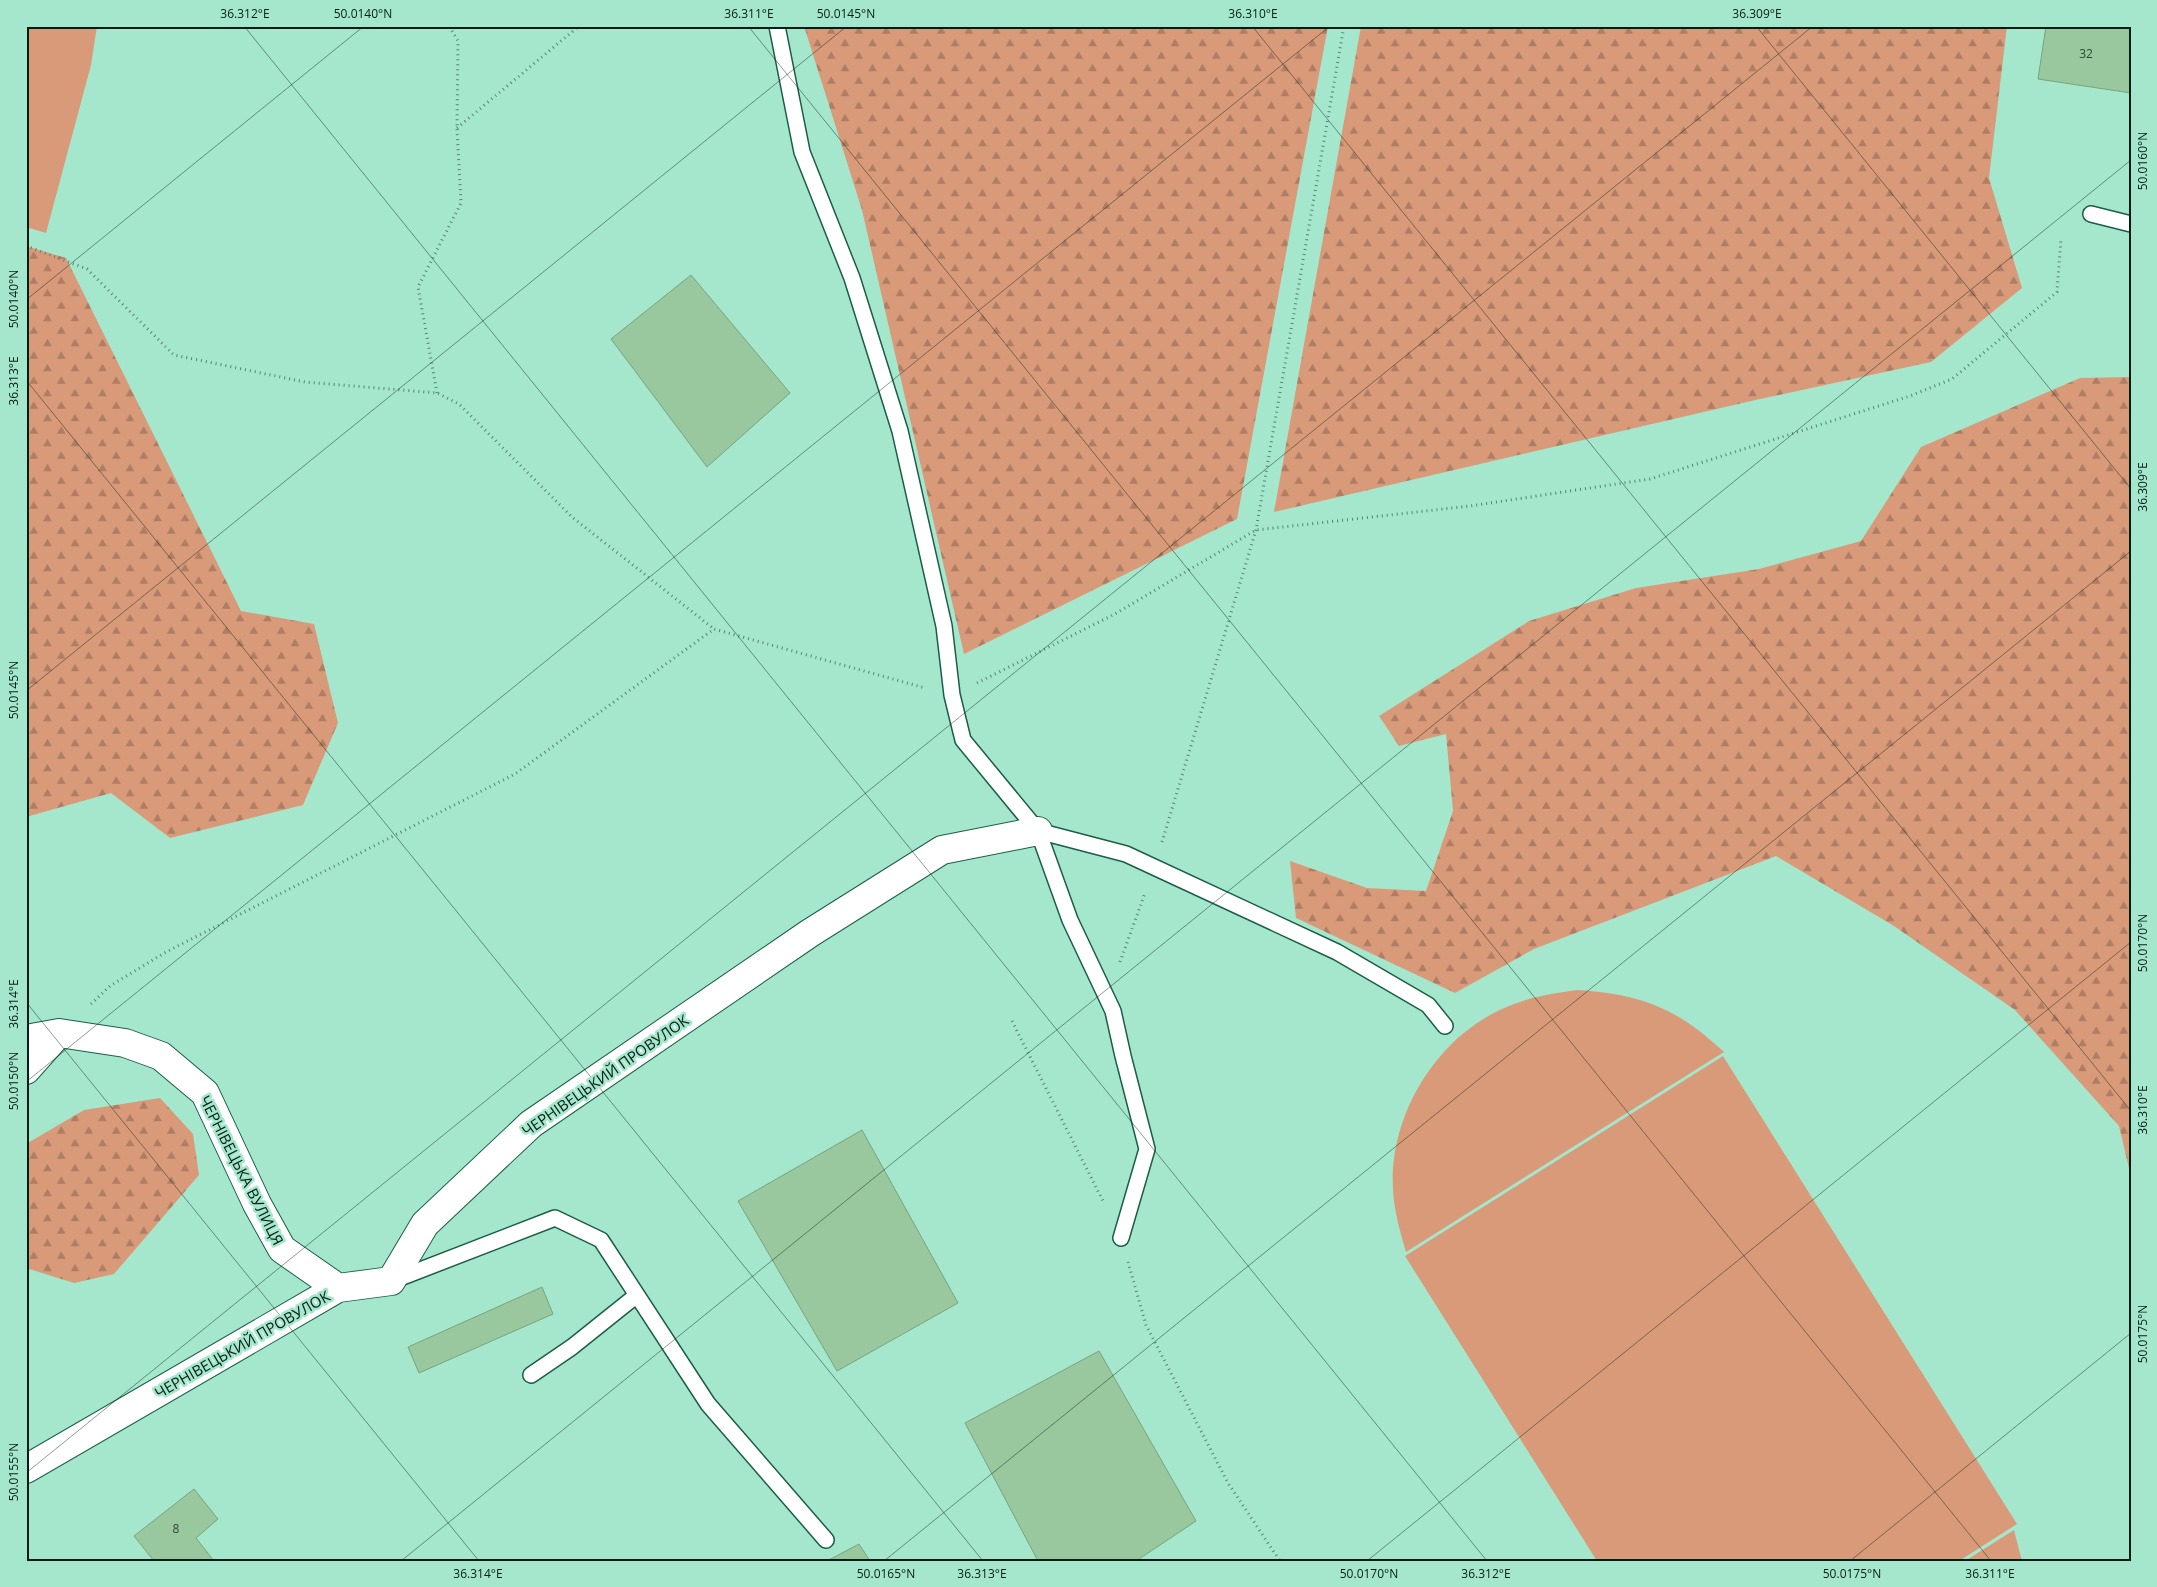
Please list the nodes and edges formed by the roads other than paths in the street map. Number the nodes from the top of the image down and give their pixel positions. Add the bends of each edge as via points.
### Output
1 (777, 26) edge
2 (2091, 214) dead end
3 (2131, 224) edge
4 (1038, 830) junction
5 (1444, 1026) dead end
6 (59, 1033) junction
7 (26, 1039) edge
8 (26, 1070) edge
9 (1122, 1238) road end
10 (391, 1281) junction
11 (338, 1288) junction
12 (636, 1295) junction
13 (531, 1374) dead end
14 (26, 1469) edge
15 (826, 1540) dead end

1 - 4 lane via 802,152 852,278 900,431 944,626 952,695 963,740
2 - 3 lane
4 - 5 lane via 1126,854 1337,952 1428,1005
4 - 9 lane via 1070,920 1113,1011 1147,1149
4 - 10 street, ЧЕРНІВЕЦЬКИЙ ПРОВУЛОК via 942,850 810,932 531,1124 426,1224
6 - 7 street, ЧЕРНІВЕЦЬКА ВУЛИЦЯ
6 - 8 street
6 - 11 street, ЧЕРНІВЕЦЬКА ВУЛИЦЯ via 125,1043 161,1056 205,1093 257,1204 282,1249
10 - 11 street, ЧЕРНІВЕЦЬКИЙ ПРОВУЛОК
10 - 12 lane via 555,1218 601,1240
11 - 14 street, ЧЕРНІВЕЦЬКИЙ ПРОВУЛОК
12 - 13 lane via 572,1348
12 - 15 lane via 708,1404

